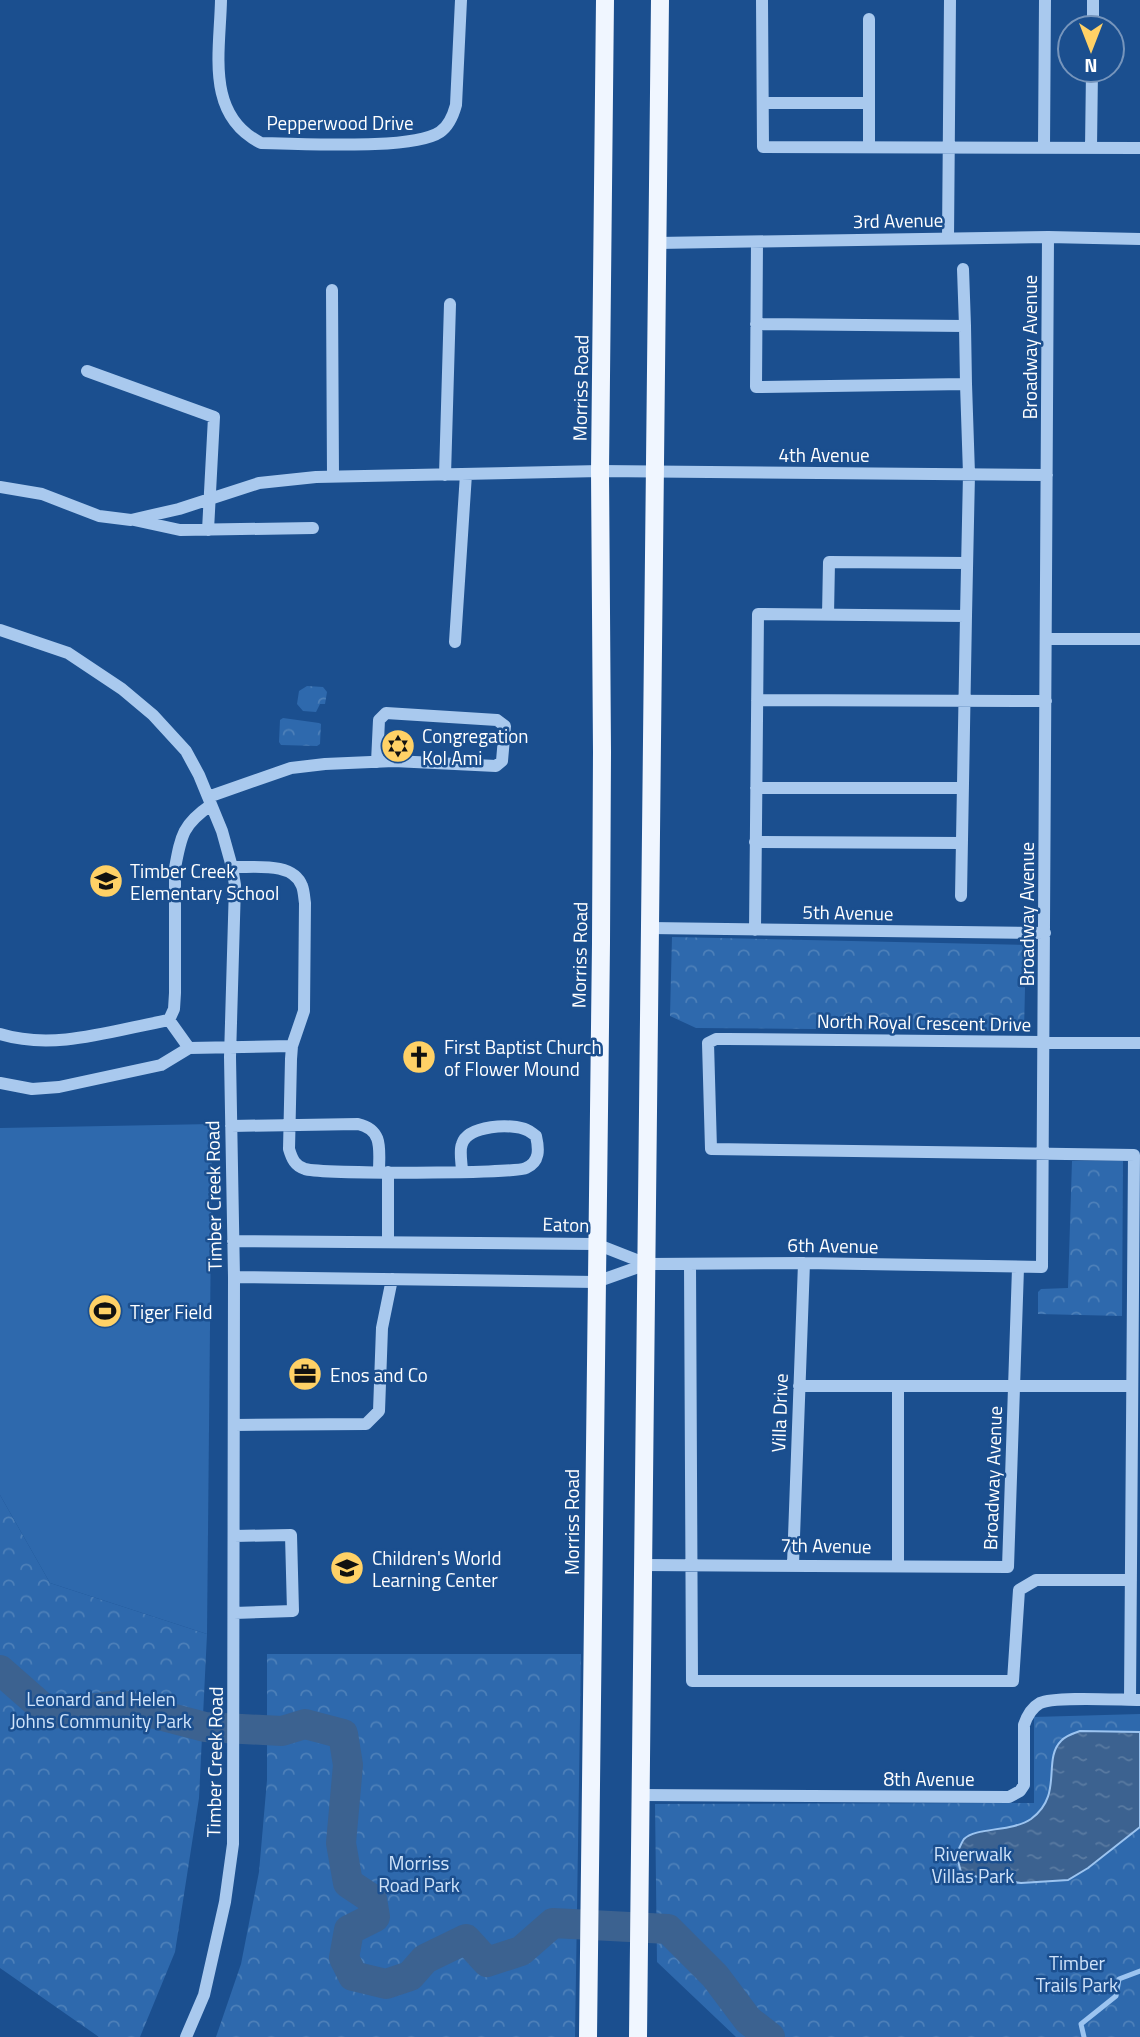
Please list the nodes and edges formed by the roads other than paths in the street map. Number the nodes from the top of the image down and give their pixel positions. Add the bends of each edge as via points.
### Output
1 (221, 0) edge
2 (461, 0) edge
3 (605, 0) edge
4 (660, 0) edge
5 (762, 0) edge
6 (950, 0) edge
7 (1045, 0) edge
8 (869, 19) dead end
9 (1092, 84) edge
10 (763, 103) junction
11 (869, 103) junction
12 (869, 147) junction
13 (1044, 147) junction
14 (949, 148) junction
15 (1091, 148) junction
16 (1140, 148) edge
17 (1048, 237) junction
18 (948, 239) junction
19 (1140, 239) edge
20 (757, 242) junction
21 (657, 243) junction
22 (963, 269) dead end
23 (332, 290) dead end
24 (450, 304) dead end
25 (756, 324) junction
26 (965, 326) junction
27 (87, 371) dead end
28 (966, 384) junction
29 (600, 471) junction
30 (655, 471) junction
31 (466, 474) junction
32 (969, 474) junction
33 (445, 475) junction
34 (1047, 475) junction
35 (333, 477) junction
36 (0, 487) edge
37 (211, 499) junction
38 (131, 520) junction
39 (313, 528) dead end
40 (208, 530) junction
41 (967, 563) junction
42 (828, 615) junction
43 (966, 616) junction
44 (0, 630) edge
45 (1046, 639) junction
46 (1140, 639) edge
47 (455, 642) dead end
48 (757, 700) junction
49 (1046, 701) junction
50 (964, 702) junction
51 (377, 762) junction
52 (756, 788) junction
53 (963, 788) junction
54 (210, 801) junction
55 (755, 842) junction
56 (962, 843) junction
57 (232, 867) junction
58 (961, 897) dead end
59 (650, 928) junction
60 (755, 930) junction
61 (1045, 933) junction
62 (169, 1020) junction
63 (0, 1034) edge
64 (1044, 1043) junction
65 (1140, 1043) edge
66 (230, 1046) junction
67 (292, 1046) junction
68 (189, 1048) junction
69 (0, 1083) edge
70 (290, 1125) junction
71 (231, 1126) junction
72 (1043, 1155) junction
73 (1137, 1155) edge
74 (384, 1172) junction
75 (461, 1172) junction
76 (233, 1241) junction
77 (388, 1241) junction
78 (596, 1244) junction
79 (804, 1263) junction
80 (647, 1264) junction
81 (690, 1264) junction
82 (1018, 1268) junction
83 (234, 1278) junction
84 (392, 1279) junction
85 (596, 1282) junction
86 (799, 1385) junction
87 (898, 1386) junction
88 (1014, 1386) junction
89 (1131, 1386) junction
90 (234, 1425) junction
91 (234, 1536) junction
92 (692, 1564) junction
93 (793, 1564) junction
94 (643, 1565) junction
95 (898, 1565) junction
96 (1008, 1567) joint
97 (1131, 1580) junction
98 (234, 1613) junction
99 (1135, 1700) edge
100 (641, 1796) junction
101 (186, 2037) edge
102 (588, 2037) edge
103 (638, 2037) edge

1 - 2 street, Pepperwood Drive via 219,79 223,104 245,135 261,143 399,143 441,132 453,118
3 - 29 main road, Morriss Road
4 - 21 main road
5 - 10 street
6 - 14 street
7 - 13 street
8 - 11 street
9 - 15 street
10 - 11 street
10 - 12 street via 763,147
11 - 12 street
12 - 14 street
13 - 14 street
13 - 15 street
14 - 18 street
15 - 16 street
17 - 18 street, 3rd Avenue
17 - 19 street, 3rd Avenue
17 - 34 street, Broadway Avenue
18 - 20 street, 3rd Avenue
20 - 21 street, 3rd Avenue
20 - 25 street
21 - 30 main road
22 - 26 street
23 - 35 street
24 - 33 street
25 - 26 street
25 - 28 street via 756,387
26 - 28 street
27 - 37 street via 214,417
28 - 32 street
29 - 30 street, 4th Avenue
29 - 31 street, 4th Avenue
29 - 78 main road, Morriss Road
30 - 32 street, 4th Avenue
30 - 59 main road
31 - 33 street, 4th Avenue
31 - 47 street
32 - 34 street, 4th Avenue
32 - 41 street
33 - 35 street, 4th Avenue
34 - 45 street, Broadway Avenue
35 - 37 street, 4th Avenue via 259,483
36 - 38 street via 42,494 99,516
37 - 38 street, 4th Avenue
37 - 40 street
38 - 40 street via 180,530
39 - 40 street
41 - 42 street via 829,562
41 - 43 street
42 - 43 street
42 - 48 street via 758,614
43 - 50 street
44 - 54 street, Timber Creek Road via 68,653 129,694 186,751
45 - 46 street
45 - 49 street, Broadway Avenue
48 - 50 street
48 - 52 street
49 - 50 street
49 - 61 street, Broadway Avenue
50 - 53 street
51 - 51 street via 379,720 386,713 497,720 505,726 502,761 496,766
51 - 54 street via 291,768
52 - 53 street
52 - 55 street
53 - 56 street
54 - 57 street, Timber Creek Road
54 - 62 street via 184,830 178,848 175,993
55 - 56 street
55 - 60 street
56 - 58 street
57 - 66 street, Timber Creek Road
57 - 67 street via 281,869 294,873 302,885 304,1011
59 - 60 street, 5th Avenue
59 - 80 main road
60 - 61 street, 5th Avenue
61 - 64 street, Broadway Avenue
62 - 63 street via 51,1041
62 - 68 street
64 - 65 street, North Royal Crescent Drive
64 - 72 street, Broadway Avenue
64 - 72 street, North Royal Crescent Drive via 716,1039 708,1043 710,1149
66 - 67 street
66 - 68 street
66 - 71 street, Timber Creek Road
67 - 70 street
68 - 69 street via 161,1065 59,1087
70 - 71 street
70 - 74 street via 369,1127 376,1134
70 - 74 street via 293,1162 304,1169
71 - 76 street, Timber Creek Road
72 - 73 street
72 - 82 street, Broadway Avenue via 1042,1267
73 - 89 street
74 - 75 street
74 - 77 street
75 - 75 street via 527,1168 537,1159 536,1136 513,1127 469,1133 461,1144
76 - 77 street, Eaton
76 - 83 street, Timber Creek Road
77 - 78 street, Eaton
78 - 80 street, Eaton
78 - 85 main road, Morriss Road
79 - 81 street, 6th Avenue
79 - 82 street, 6th Avenue
79 - 86 street, Villa Drive
80 - 81 street, 6th Avenue
80 - 85 street
80 - 94 main road
81 - 92 street
82 - 88 street, Broadway Avenue
83 - 84 street
83 - 90 street, Timber Creek Road
84 - 85 street
84 - 90 street via 382,1328 379,1411 366,1424
85 - 102 main road, Morriss Road
86 - 87 street
86 - 93 street, Villa Drive
87 - 88 street
87 - 95 street
88 - 89 street
88 - 96 street, Broadway Avenue
89 - 97 street
90 - 91 street, Timber Creek Road
91 - 98 street, Timber Creek Road
91 - 98 street via 291,1535 293,1611
92 - 93 street, 7th Avenue
92 - 94 street, 7th Avenue
92 - 97 street via 692,1681 1013,1681 1019,1590 1036,1580
93 - 95 street, 7th Avenue
94 - 100 main road
95 - 96 street, 7th Avenue
97 - 99 street
98 - 101 street, Timber Creek Road via 233,1844 204,1995
99 - 100 street, 8th Avenue via 1053,1700 1035,1706 1024,1725 1024,1785 1009,1797
100 - 103 main road

